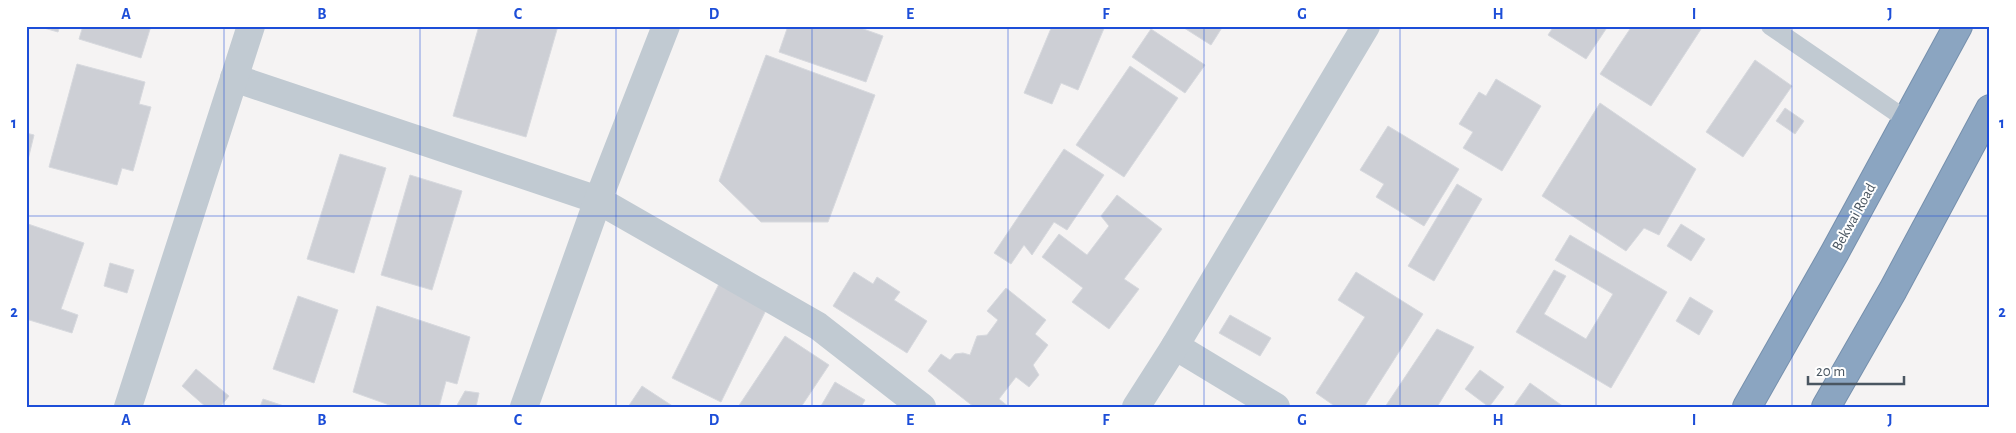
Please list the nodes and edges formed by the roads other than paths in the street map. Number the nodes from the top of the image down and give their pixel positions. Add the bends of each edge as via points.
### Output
1 (251, 26) edge
2 (666, 26) edge
3 (1366, 26) edge
4 (1770, 26) edge
5 (1958, 26) edge
6 (234, 78) junction
7 (1990, 109) edge
8 (1907, 120) junction
9 (598, 200) junction
10 (1175, 346) junction
11 (128, 407) edge
12 (524, 407) edge
13 (922, 407) edge
14 (1136, 407) edge
15 (1276, 407) edge
16 (1747, 407) edge
17 (1826, 407) edge

1 - 6 street
2 - 9 street
3 - 10 street
4 - 8 lane
5 - 8 highway, Bekwai Road
6 - 9 street
6 - 11 street
7 - 17 highway
8 - 16 highway, Bekwai Road
9 - 12 street
9 - 13 street via 818,326
10 - 14 street
10 - 15 street

